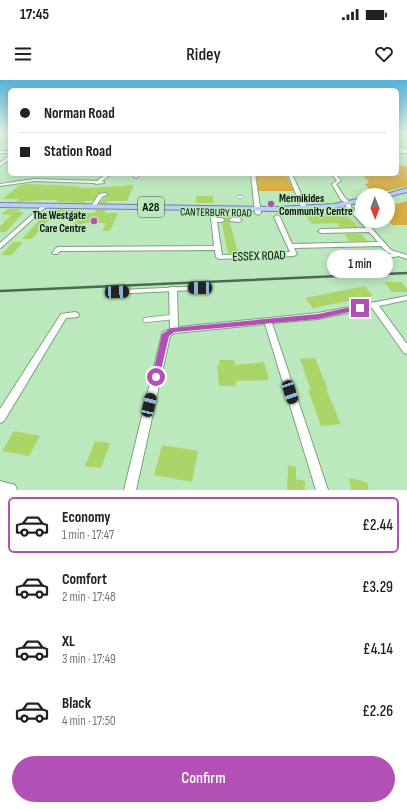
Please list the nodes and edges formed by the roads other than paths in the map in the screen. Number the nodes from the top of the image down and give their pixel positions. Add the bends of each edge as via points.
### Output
1 (8, 159) edge
2 (0, 165) edge
3 (107, 176) edge
4 (253, 176) edge
5 (291, 176) edge
6 (335, 176) edge
7 (0, 185) edge
8 (407, 190) edge
9 (395, 193) edge
10 (105, 194) dead end
11 (407, 194) edge
12 (238, 197) dead end
13 (242, 197) dead end
14 (395, 197) edge
15 (355, 202) edge
16 (355, 204) edge
17 (0, 205) edge
18 (348, 205) junction
19 (45, 206) junction
20 (93, 206) junction
21 (129, 208) junction
22 (305, 210) junction
23 (258, 211) junction
24 (213, 213) junction
25 (277, 217) dead end
26 (222, 220) dead end
27 (232, 220) dead end
28 (239, 220) dead end
29 (370, 230) junction
30 (321, 231) dead end
31 (382, 244) junction
32 (0, 246) edge
33 (290, 246) junction
34 (218, 248) junction
35 (55, 253) dead end
36 (396, 255) junction
37 (407, 257) edge
38 (356, 258) dead end
39 (200, 288) dead end
40 (173, 289) junction
41 (117, 292) dead end
42 (407, 298) edge
43 (374, 305) junction
44 (75, 315) dead end
45 (173, 317) junction
46 (145, 320) dead end
47 (268, 322) junction
48 (170, 332) junction
49 (407, 351) edge
50 (0, 418) edge
51 (0, 488) edge
52 (10, 490) edge
53 (130, 490) edge
54 (322, 490) edge

1 - 2 street
3 - 7 street via 98,183 35,180
4 - 23 street via 254,198
5 - 22 street
6 - 18 street via 339,181 334,184
8 - 9 highway
10 - 20 street via 101,195
11 - 14 highway
12 - 13 lane
15 - 18 highway, CANTERBURY ROAD / A28
16 - 18 highway, CANTERBURY ROAD / A28
17 - 19 highway, CANTERBURY ROAD / A28
18 - 22 highway, CANTERBURY ROAD / A28
18 - 29 street
19 - 20 highway, CANTERBURY ROAD / A28
19 - 21 highway, CANTERBURY ROAD / A28
19 - 32 street
20 - 21 highway, CANTERBURY ROAD / A28
21 - 24 highway, CANTERBURY ROAD / A28
22 - 23 highway, CANTERBURY ROAD / A28
23 - 24 highway, CANTERBURY ROAD / A28
24 - 26 street
24 - 34 street
25 - 33 street
27 - 28 street
29 - 30 street
29 - 31 street
31 - 33 street, ESSEX ROAD
31 - 36 street
33 - 34 street, ESSEX ROAD via 294,254 219,257
34 - 35 street via 58,249
36 - 37 street
36 - 38 lane
39 - 40 lane
40 - 41 lane
40 - 45 street
42 - 43 street
43 - 47 street
43 - 49 street
44 - 50 street via 64,316
45 - 46 lane
45 - 48 street
47 - 48 street
47 - 54 street
48 - 53 street
51 - 52 street

